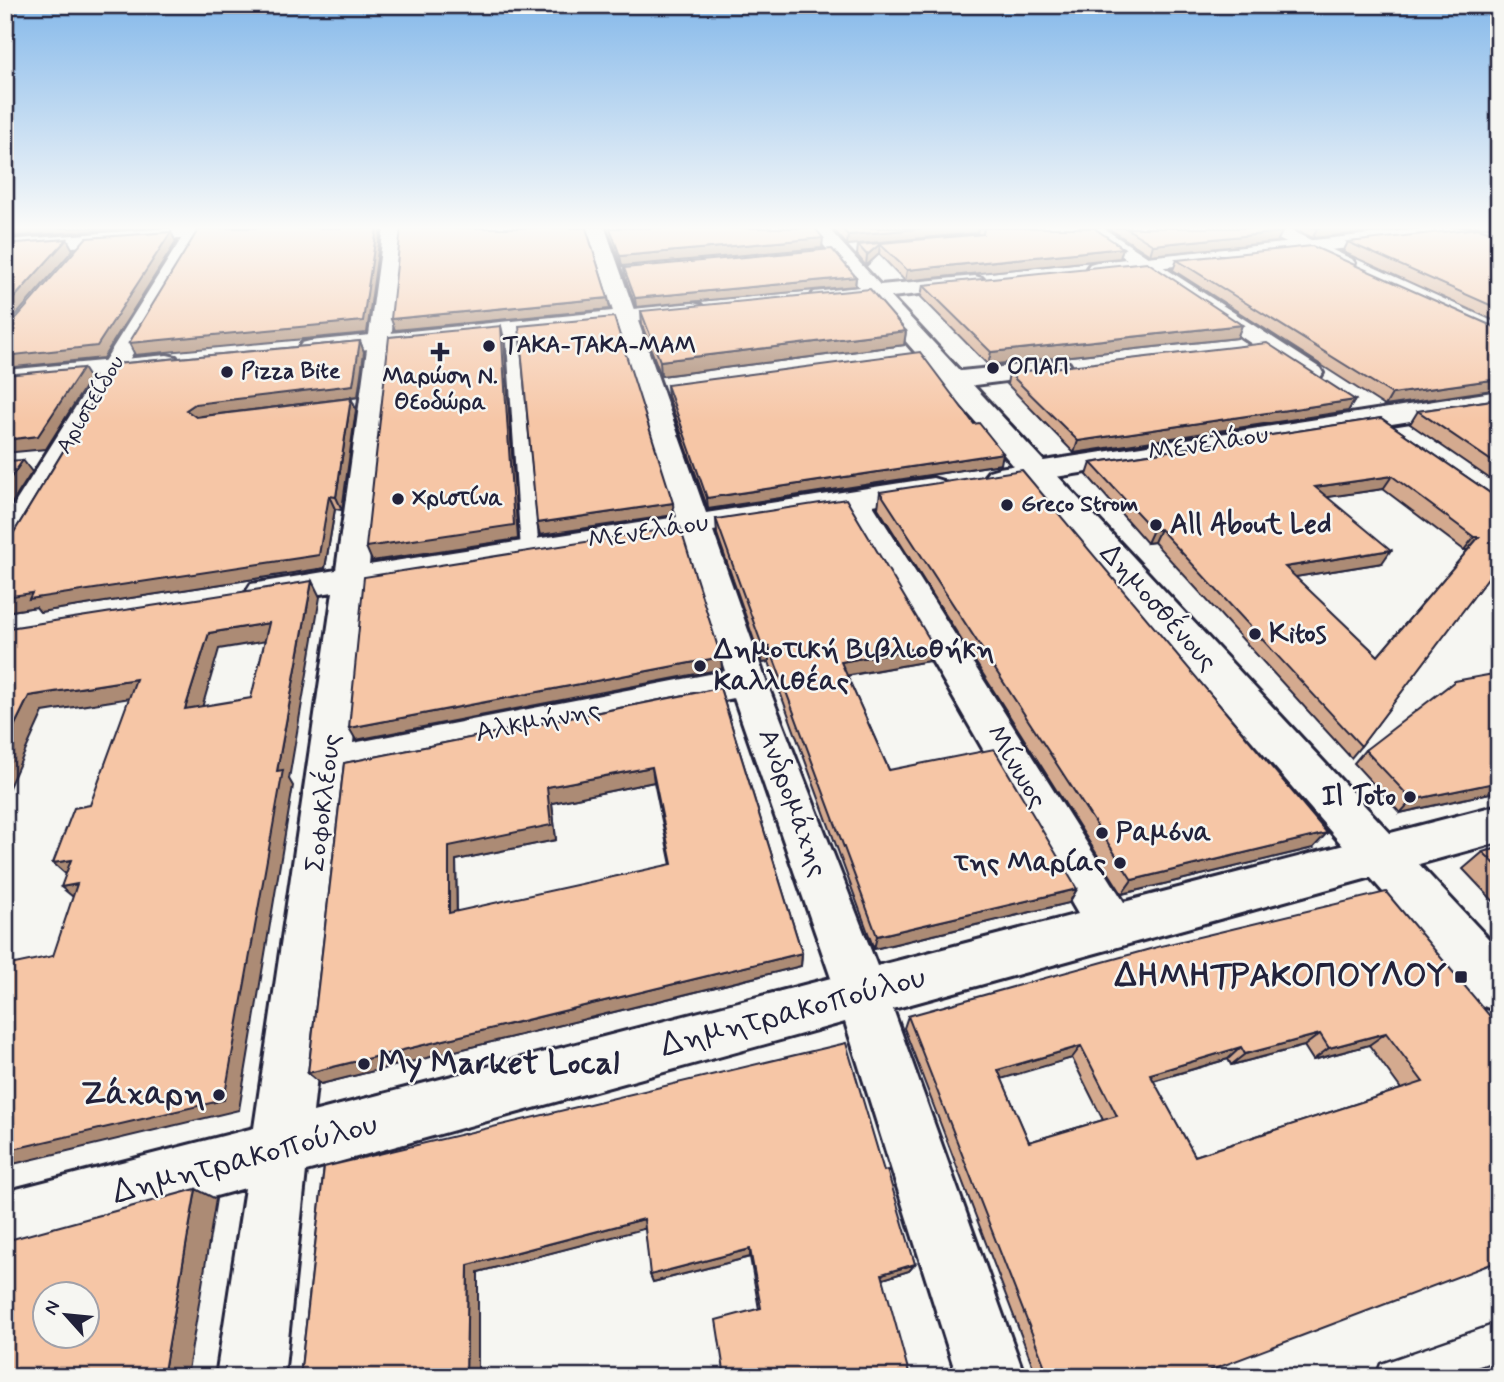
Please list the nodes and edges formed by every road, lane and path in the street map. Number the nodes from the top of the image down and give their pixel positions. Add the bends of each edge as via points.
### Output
1 (159, 292) edge
2 (384, 292) edge
3 (622, 292) edge
4 (880, 292) edge
5 (1189, 292) edge
6 (876, 293) junction
7 (806, 299) edge
8 (713, 308) edge
9 (625, 316) junction
10 (512, 328) junction
11 (377, 341) junction
12 (1268, 344) junction
13 (294, 349) edge
14 (1227, 349) edge
15 (183, 361) edge
16 (1089, 364) edge
17 (114, 368) junction
18 (5, 378) edge
19 (951, 380) junction
20 (1499, 399) edge
21 (1378, 417) junction
22 (1411, 441) edge
23 (59, 458) junction
24 (19, 463) edge
25 (1034, 471) junction
26 (855, 499) junction
27 (695, 524) junction
28 (5, 545) edge
29 (530, 550) junction
30 (350, 578) junction
31 (240, 596) edge
32 (747, 681) junction
33 (330, 764) junction
34 (1499, 823) edge
35 (1382, 854) junction
36 (1112, 926) junction
37 (1499, 987) edge
38 (862, 994) junction
39 (279, 1151) junction
40 (5, 1223) edge
41 (1499, 1341) edge
42 (250, 1377) edge
43 (990, 1377) edge
44 (1394, 1377) edge

1 - 17 street, Αριστείδου
2 - 11 street, Σοφοκλέους
3 - 9 street, Ανδρομάχης
4 - 6 street
5 - 12 street
6 - 7 street
6 - 19 street, Δημοσθένους via 914,354
8 - 9 street
9 - 10 street
9 - 27 street, Ανδρομάχης via 663,386
10 - 11 street
10 - 29 lane
11 - 13 street
11 - 30 street, Σοφοκλέους via 366,403
12 - 14 street
12 - 21 street
15 - 17 street
16 - 19 street
17 - 18 street
17 - 23 street, Αριστείδου
19 - 25 street, Δημοσθένους
20 - 21 street, Μενελάου
21 - 22 street
21 - 25 street, Μενελάου
23 - 24 street
23 - 28 street, Αριστείδου
25 - 26 street, Μενελάου
25 - 35 street, Δημοσθένους
26 - 27 street, Μενελάου
26 - 36 street, Μίνωος
27 - 29 street, Μενελάου
27 - 32 street, Ανδρομάχης
29 - 30 street, Μενελάου
30 - 31 street, Μενελάου
30 - 33 street, Σοφοκλέους
32 - 33 street, Αλκμήνης
32 - 38 street, Ανδρομάχης
33 - 39 street, Σοφοκλέους
34 - 35 street, Δημητρακοπούλου
35 - 36 street, Δημητρακοπούλου
35 - 37 street, Δημοσθένους
36 - 38 street, Δημητρακοπούλου
38 - 39 street, Δημητρακοπούλου
38 - 43 street, Ανδρομάχης
39 - 40 street, Δημητρακοπούλου
39 - 42 street, Σοφοκλέους
41 - 44 lane

